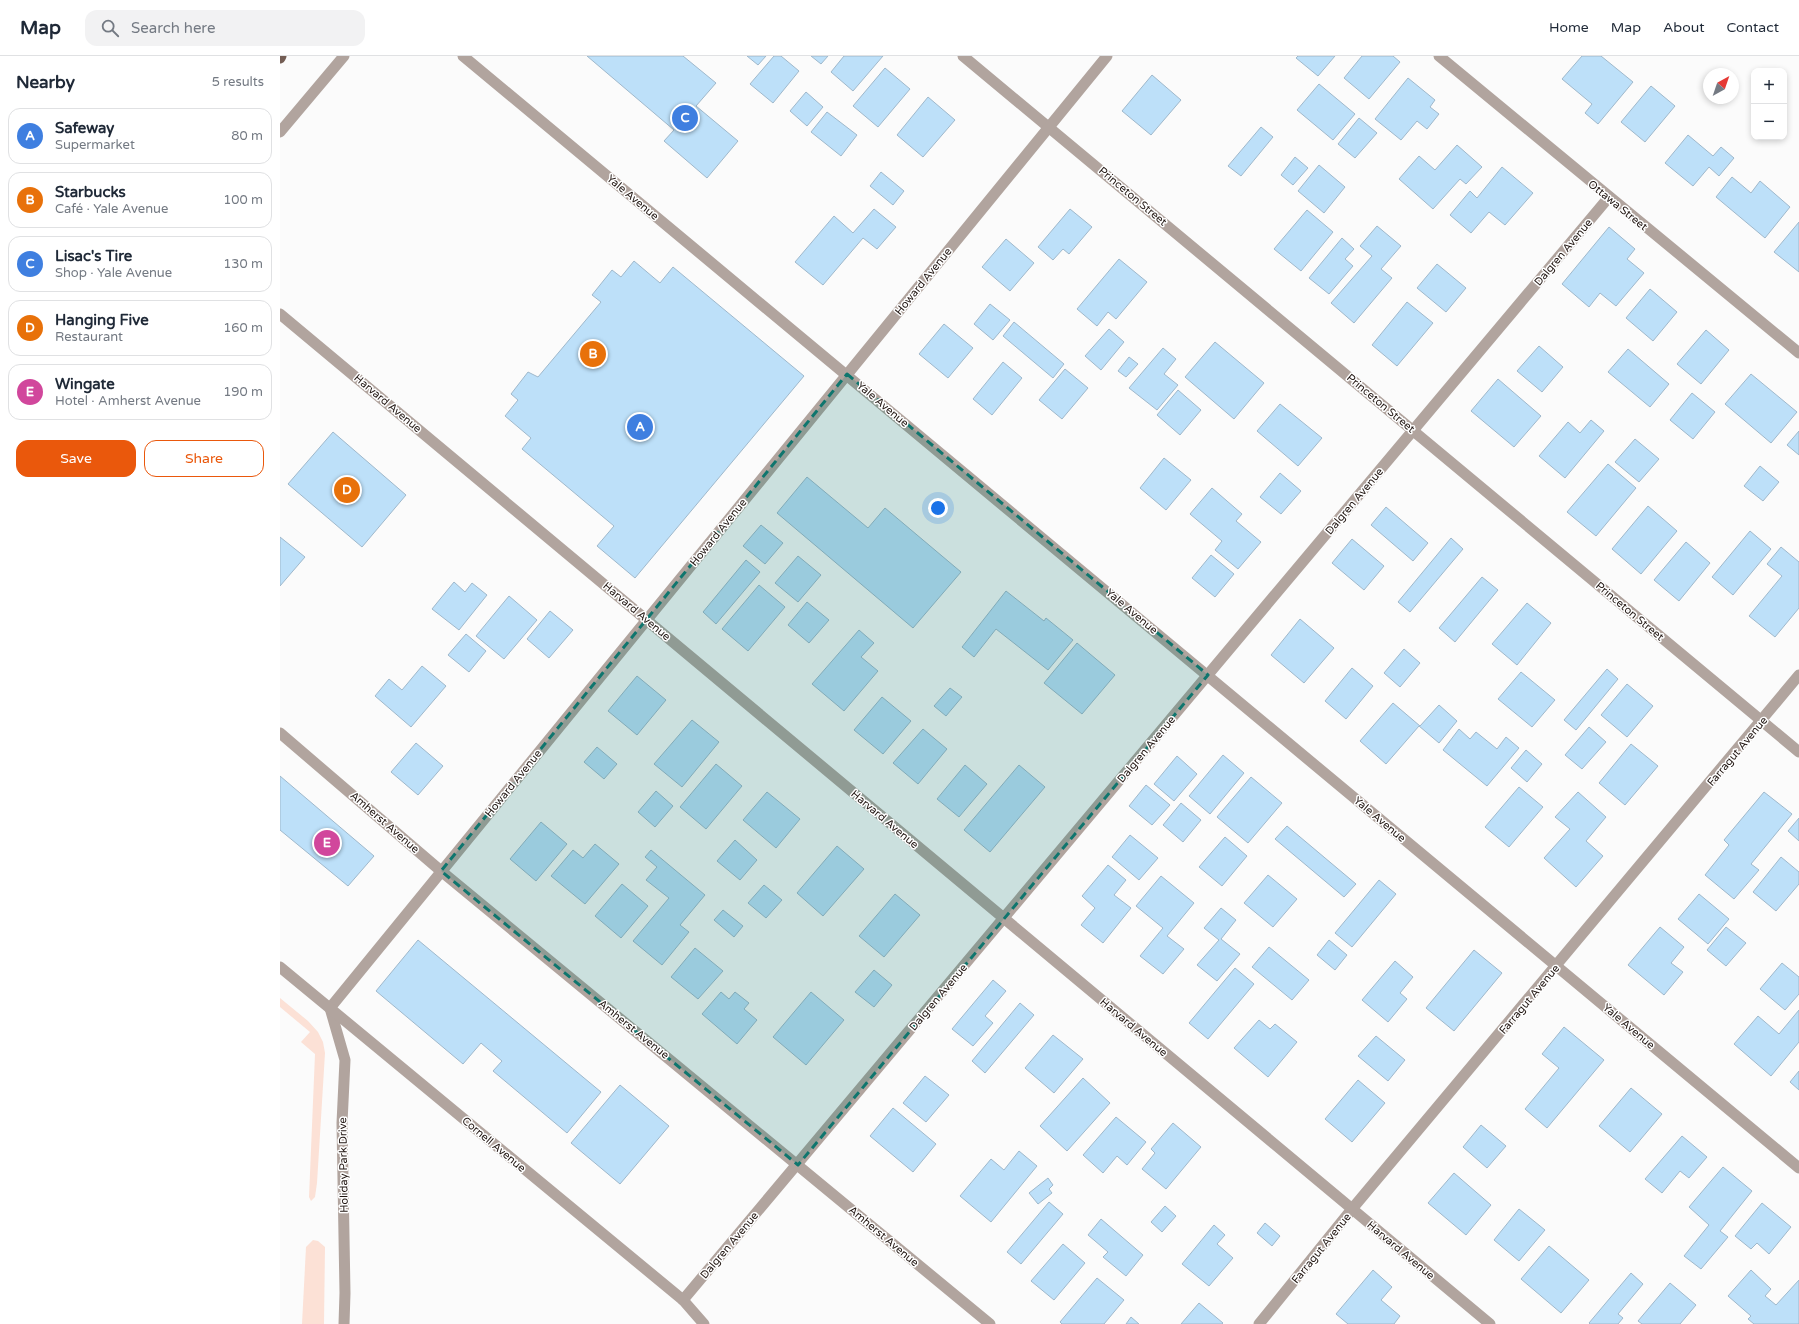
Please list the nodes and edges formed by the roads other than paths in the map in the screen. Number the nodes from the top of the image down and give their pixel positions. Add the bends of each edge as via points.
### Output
1 (344, 56) edge
2 (463, 56) edge
3 (963, 56) edge
4 (1107, 56) edge
5 (1438, 56) edge
6 (1050, 126) junction
7 (280, 132) edge
8 (1609, 197) junction
9 (280, 314) edge
10 (1799, 353) edge
11 (847, 374) junction
12 (1414, 430) junction
13 (646, 619) junction
14 (1208, 675) junction
15 (1799, 675) edge
16 (1762, 721) junction
17 (280, 732) edge
18 (1799, 752) edge
19 (441, 871) junction
20 (1005, 919) junction
21 (1557, 966) junction
22 (280, 967) edge
23 (330, 1008) junction
24 (798, 1164) junction
25 (1799, 1168) edge
26 (1352, 1209) junction
27 (683, 1300) junction
28 (344, 1324) edge
29 (704, 1324) edge
30 (990, 1324) edge
31 (1259, 1324) edge
32 (1490, 1324) edge

1 - 7 street
2 - 11 street, Yale Avenue
3 - 6 street, Princeton Street
4 - 6 street, Howard Avenue
5 - 8 street, Ottawa Street
6 - 11 street, Howard Avenue
6 - 12 street, Princeton Street
8 - 10 street, Ottawa Street
8 - 12 street, Dalgren Avenue
9 - 13 street, Harvard Avenue
11 - 13 street, Howard Avenue
11 - 14 street, Yale Avenue
12 - 14 street, Dalgren Avenue
12 - 16 street, Princeton Street
13 - 19 street, Howard Avenue
13 - 20 street, Harvard Avenue
14 - 20 street, Dalgren Avenue
14 - 21 street, Yale Avenue
15 - 16 street, Farragut Avenue
16 - 18 street, Princeton Street
16 - 21 street, Farragut Avenue
17 - 19 street, Amherst Avenue
19 - 23 street, Howard Avenue
19 - 24 street, Amherst Avenue
20 - 24 street, Dalgren Avenue
20 - 26 street, Harvard Avenue
21 - 25 street, Yale Avenue
21 - 26 street, Farragut Avenue
22 - 23 street, Cornell Avenue
23 - 27 street, Cornell Avenue
23 - 28 street, Holiday Park Drive via 345,1060 342,1123
24 - 27 street, Dalgren Avenue
24 - 30 street, Amherst Avenue
26 - 31 street, Farragut Avenue
26 - 32 street, Harvard Avenue
27 - 29 street, Cornell Avenue

